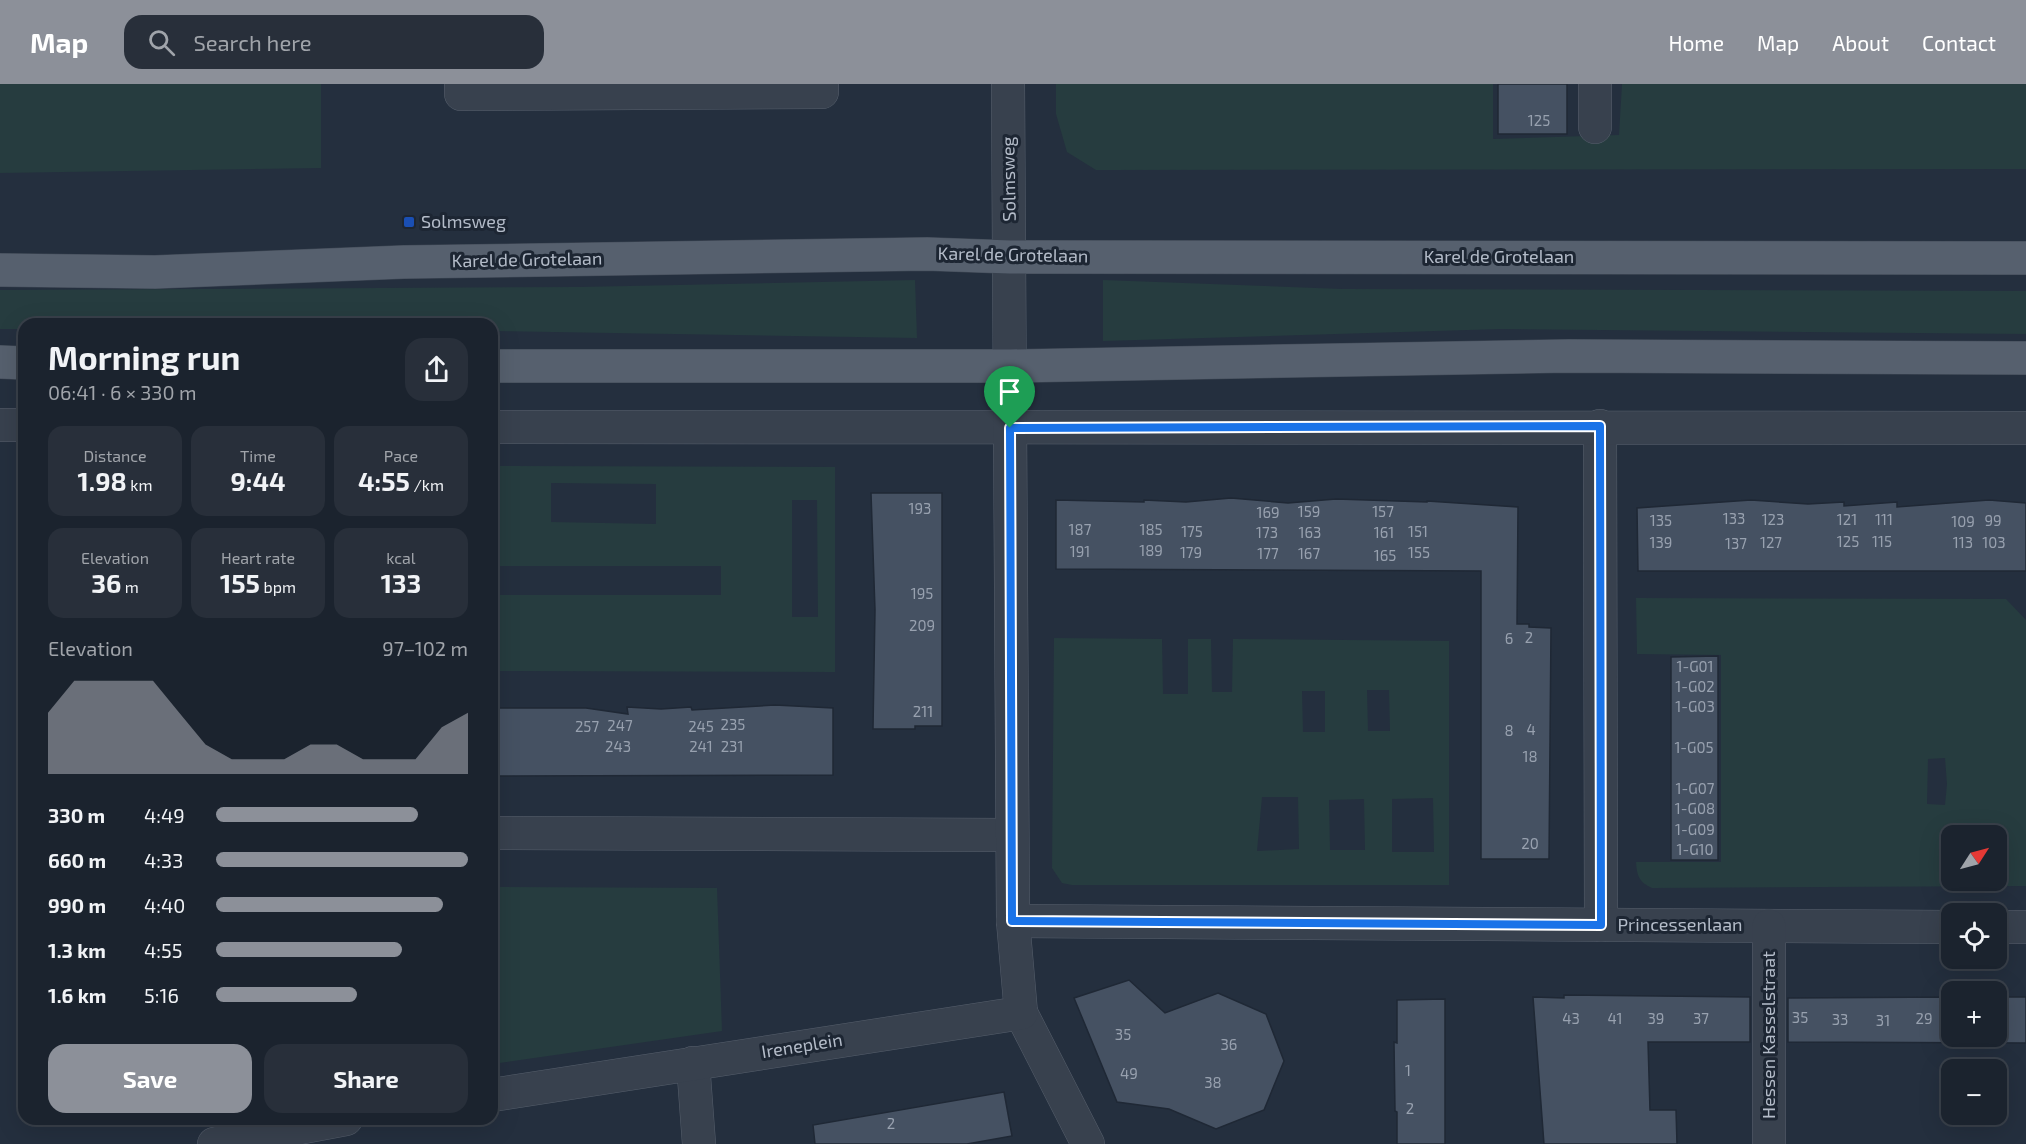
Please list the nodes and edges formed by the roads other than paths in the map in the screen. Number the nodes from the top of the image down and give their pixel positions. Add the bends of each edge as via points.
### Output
1 (461, 84) edge
2 (822, 84) edge
3 (1008, 84) edge
4 (1595, 84) edge
5 (1595, 127) dead end
6 (1010, 257) junction
7 (2026, 258) edge
8 (0, 270) edge
9 (2026, 358) edge
10 (0, 362) edge
11 (18, 363) edge
12 (498, 366) edge
13 (1010, 366) junction
14 (0, 425) edge
15 (18, 425) edge
16 (1600, 426) junction
17 (498, 427) edge
18 (1010, 428) junction
19 (2026, 428) edge
20 (498, 833) edge
21 (1011, 835) junction
22 (1012, 921) junction
23 (1601, 925) junction
24 (1769, 926) junction
25 (1941, 927) edge
26 (2007, 927) edge
27 (2026, 927) edge
28 (1021, 1013) junction
29 (693, 1063) junction
30 (498, 1094) edge
31 (323, 1125) edge
32 (274, 1138) edge
33 (214, 1144) edge
34 (699, 1144) edge
35 (1088, 1144) edge
36 (1768, 1144) edge

1 - 2 street via 461,94 473,94 822,93
3 - 6 street, Solmsweg
4 - 5 street
6 - 7 main road, Karel de Grotelaan
6 - 8 main road, Karel de Grotelaan via 927,254 404,262 155,272
6 - 13 street, Solmsweg
9 - 13 main road via 1569,356
10 - 11 main road
12 - 13 main road
13 - 18 street, Solmsweg
14 - 15 street
16 - 18 street
16 - 19 street
16 - 23 street
17 - 18 street
18 - 21 street, Solmsweg
20 - 21 street
21 - 22 street, Solmsweg
22 - 23 street, Princessenlaan
22 - 28 street
23 - 24 street, Princessenlaan
24 - 25 street, Princessenlaan
24 - 36 street, Hessen Kasselstraat
26 - 27 street
28 - 29 street, Ireneplein
28 - 35 street
29 - 30 street, Ireneplein
29 - 34 street
31 - 32 street
32 - 33 street

